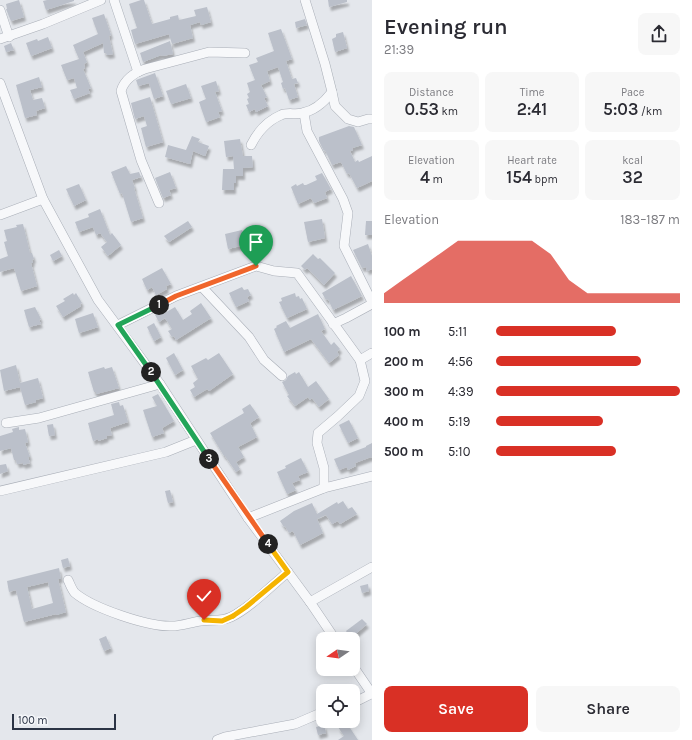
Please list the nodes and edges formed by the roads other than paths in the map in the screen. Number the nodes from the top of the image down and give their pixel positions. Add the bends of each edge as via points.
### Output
1 (101, 0) edge
2 (114, 0) edge
3 (305, 0) edge
4 (0, 10) edge
5 (4, 38) edge
6 (245, 53) dead end
7 (138, 72) junction
8 (0, 82) edge
9 (332, 92) junction
10 (304, 113) junction
11 (372, 119) edge
12 (251, 146) dead end
13 (43, 200) junction
14 (159, 204) dead end
15 (0, 214) edge
16 (202, 287) junction
17 (372, 303) edge
18 (333, 324) junction
19 (118, 325) junction
20 (372, 353) edge
21 (360, 360) junction
22 (282, 376) dead end
23 (160, 384) junction
24 (369, 384) edge
25 (6, 423) dead end
26 (196, 440) junction
27 (372, 476) edge
28 (324, 488) junction
29 (0, 491) edge
30 (248, 518) junction
31 (372, 567) edge
32 (288, 572) junction
33 (68, 580) dead end
34 (310, 602) junction
35 (330, 632) edge
36 (360, 676) edge
37 (372, 694) edge
38 (360, 700) edge
39 (316, 715) edge
40 (218, 740) edge

1 - 5 street
2 - 7 street
3 - 9 street
4 - 5 street
6 - 7 street via 209,52
7 - 14 street via 125,82 121,91 141,160
8 - 13 street
9 - 10 street via 325,101
9 - 11 street via 335,106 348,119 358,122
10 - 12 street via 281,114 262,128
10 - 17 street via 307,131 343,199 348,213 344,246
13 - 15 street
13 - 19 street via 98,300
16 - 18 street via 256,266 297,273
16 - 19 street via 176,296
16 - 22 street via 249,337 264,360
17 - 18 street
18 - 21 street
19 - 23 street
20 - 21 street
21 - 24 street
23 - 25 street via 39,418
23 - 26 street
24 - 28 street via 338,416 318,432 317,443 324,468
26 - 29 street via 166,452
26 - 30 street
27 - 28 street
28 - 30 street
30 - 32 street
31 - 34 street
32 - 33 street via 232,617 222,621 204,620 172,626 119,615 89,602 74,592
32 - 34 street
34 - 35 street
36 - 37 street
37 - 38 street
39 - 40 street via 295,724

